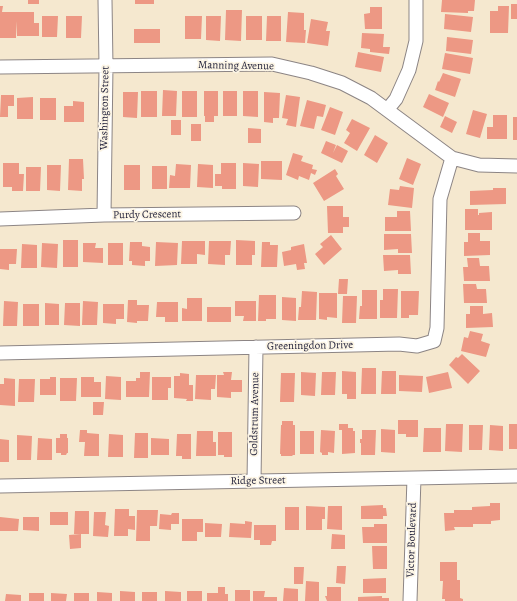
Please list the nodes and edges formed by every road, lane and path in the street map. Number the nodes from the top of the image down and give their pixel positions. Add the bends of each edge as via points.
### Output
1 (105, 0) edge
2 (416, 0) edge
3 (106, 66) junction
4 (0, 67) edge
5 (387, 110) junction
6 (452, 158) junction
7 (517, 166) edge
8 (294, 213) dead end
9 (104, 216) junction
10 (0, 219) edge
11 (256, 347) junction
12 (0, 353) edge
13 (517, 476) edge
14 (414, 478) junction
15 (254, 481) junction
16 (0, 486) edge
17 (410, 601) edge

1 - 3 street, Washington Street
2 - 5 street via 416,41 409,70 396,99
3 - 4 street, Manning Avenue
3 - 5 street, Manning Avenue via 272,64 342,83 371,98
3 - 9 street, Washington Street
5 - 6 street, Manning Avenue
6 - 7 street, Manning Avenue via 479,164
6 - 11 street, Greeningdon Drive via 440,199 437,328 434,341 417,346 399,344
8 - 9 street, Purdy Crescent
9 - 10 street, Purdy Crescent
11 - 12 street, Greeningdon Drive
11 - 15 street, Goldstrum Avenue
13 - 14 street, Ridge Street
14 - 15 street, Ridge Street
14 - 17 street, Victor Boulevard
15 - 16 street, Ridge Street

